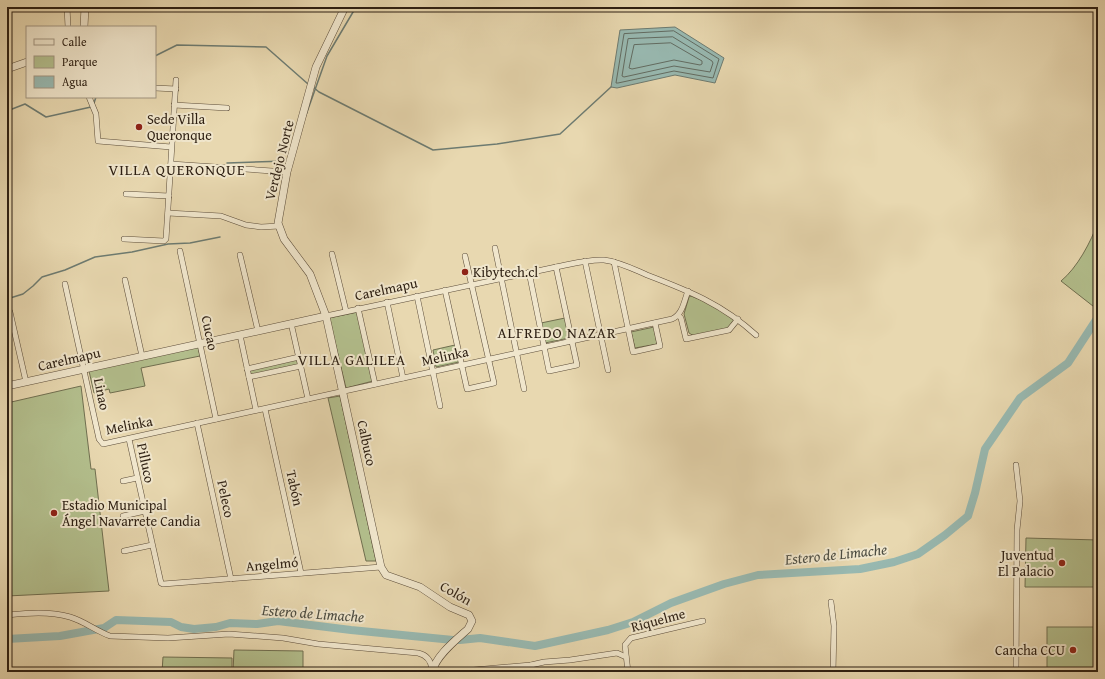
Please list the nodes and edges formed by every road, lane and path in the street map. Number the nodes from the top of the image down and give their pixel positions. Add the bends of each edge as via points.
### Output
1 (67, 7) edge
2 (85, 7) edge
3 (345, 7) edge
4 (68, 26) edge
5 (84, 26) edge
6 (26, 62) edge
7 (7, 69) edge
8 (176, 80) dead end
9 (156, 88) edge
10 (176, 89) junction
11 (89, 98) edge
12 (174, 105) junction
13 (227, 108) dead end
14 (171, 147) junction
15 (171, 164) junction
16 (287, 172) junction
17 (126, 194) dead end
18 (169, 196) junction
19 (168, 213) junction
20 (279, 226) junction
21 (124, 239) dead end
22 (495, 248) dead end
23 (180, 251) dead end
24 (332, 254) dead end
25 (240, 255) dead end
26 (465, 256) dead end
27 (585, 261) junction
28 (614, 262) junction
29 (556, 267) junction
30 (528, 272) junction
31 (500, 278) junction
32 (125, 280) dead end
33 (64, 284) dead end
34 (472, 284) junction
35 (445, 290) junction
36 (688, 291) junction
37 (417, 296) junction
38 (387, 302) junction
39 (358, 308) junction
40 (346, 311) junction
41 (10, 312) dead end
42 (678, 315) junction
43 (326, 316) junction
44 (738, 319) junction
45 (291, 323) junction
46 (655, 323) junction
47 (628, 329) junction
48 (258, 331) junction
49 (240, 335) junction
50 (600, 335) junction
51 (756, 335) dead end
52 (572, 341) junction
53 (200, 344) junction
54 (544, 347) junction
55 (516, 353) junction
56 (142, 356) junction
57 (299, 357) junction
58 (488, 359) junction
59 (462, 365) junction
60 (300, 366) junction
61 (84, 369) junction
62 (247, 369) junction
63 (608, 370) dead end
64 (433, 371) junction
65 (249, 378) junction
66 (403, 378) junction
67 (26, 382) junction
68 (375, 384) junction
69 (7, 386) edge
70 (524, 389) dead end
71 (343, 391) junction
72 (308, 399) junction
73 (440, 406) dead end
74 (265, 409) junction
75 (256, 410) junction
76 (216, 420) junction
77 (197, 424) junction
78 (99, 439) joint
79 (129, 439) junction
80 (1016, 465) dead end
81 (137, 478) junction
82 (123, 482) dead end
83 (145, 512) junction
84 (123, 516) dead end
85 (152, 545) junction
86 (124, 551) dead end
87 (381, 567) junction
88 (301, 573) junction
89 (386, 575) joint
90 (231, 579) junction
91 (165, 584) joint
92 (831, 602) dead end
93 (7, 615) edge
94 (703, 621) dead end
95 (626, 657) junction
96 (531, 664) junction
97 (432, 671) edge
98 (440, 672) edge
99 (451, 672) edge
100 (532, 672) edge
101 (628, 672) edge
102 (833, 672) edge
103 (1016, 672) edge

1 - 4 street
2 - 5 street
3 - 16 street, Verdejo Norte via 316,67
6 - 7 street
8 - 10 street
9 - 10 street
10 - 12 street
11 - 14 street via 96,114 98,141
12 - 13 street
12 - 14 street
14 - 15 street
15 - 16 street
15 - 18 street
16 - 20 street, Verdejo Norte via 278,218
17 - 18 street
18 - 19 street
19 - 20 street via 221,216 241,224
19 - 21 street via 164,241
20 - 43 street, Verdejo Norte via 286,243 310,274
22 - 31 street
23 - 53 street, Cucao
24 - 40 street
25 - 48 street
26 - 34 street
27 - 28 street, Carelmapu
27 - 29 street, Carelmapu
27 - 50 street
28 - 36 street, Carelmapu
28 - 47 street
29 - 30 street, Carelmapu
29 - 52 street
30 - 31 street, Carelmapu
30 - 54 street
31 - 34 street, Carelmapu
31 - 55 street
32 - 56 street
33 - 61 street, Linao
34 - 35 street, Carelmapu
34 - 58 street
35 - 37 street, Carelmapu
35 - 59 street
36 - 42 street
36 - 44 street, Carelmapu
37 - 38 street, Carelmapu
37 - 64 street
38 - 39 street, Carelmapu
38 - 66 street
39 - 40 street, Carelmapu
39 - 68 street
40 - 43 street, Carelmapu
41 - 67 street
42 - 44 street via 686,339 729,330
42 - 46 street, Melinka
43 - 45 street, Carelmapu
43 - 71 street, Calbuco
44 - 51 street, Carelmapu
45 - 48 street, Carelmapu
45 - 57 street
46 - 47 street, Melinka
46 - 47 street via 660,346 647,349 633,352
47 - 50 street, Melinka
48 - 49 street, Carelmapu
49 - 53 street, Carelmapu
49 - 62 street
50 - 52 street, Melinka
50 - 63 street
52 - 54 street, Melinka
52 - 54 street via 577,365 549,371
53 - 56 street, Carelmapu
53 - 76 street, Cucao
54 - 55 street, Melinka
55 - 58 street, Melinka
55 - 70 street
56 - 61 street, Carelmapu
57 - 60 street
57 - 62 street
58 - 59 street, Melinka
58 - 59 street via 494,383 467,389
59 - 64 street, Melinka
60 - 65 street
60 - 72 street
61 - 67 street, Carelmapu
61 - 78 street, Linao
62 - 65 street
64 - 66 street, Melinka
64 - 73 street
65 - 75 street
66 - 68 street, Melinka
67 - 69 street, Carelmapu
68 - 71 street, Melinka
71 - 72 street, Melinka
71 - 87 street, Calbuco
72 - 74 street, Melinka
74 - 75 street, Melinka
74 - 88 street, Tabón
75 - 76 street, Melinka
76 - 77 street, Melinka
77 - 79 street, Melinka
77 - 90 street, Peleco
78 - 79 street, Melinka via 105,444
79 - 81 street, Pilluco
80 - 103 street via 1020,502 1017,530
81 - 82 street
81 - 83 street, Pilluco
83 - 84 street
83 - 85 street, Pilluco
85 - 86 street
85 - 91 street, Pilluco via 161,582
87 - 88 street, Angelmó
87 - 89 street, Calbuco
88 - 90 street, Angelmó
89 - 97 street, Colón via 420,587 471,618 471,626 437,660
90 - 91 street, Angelmó
92 - 102 street via 834,626
93 - 97 street via 41,612 70,617 110,636 168,638 229,634 418,653 429,660
94 - 95 street, Riquelme via 631,638 625,645
95 - 96 street via 617,652
95 - 101 street, Riquelme
96 - 99 street
96 - 100 street
97 - 98 street

